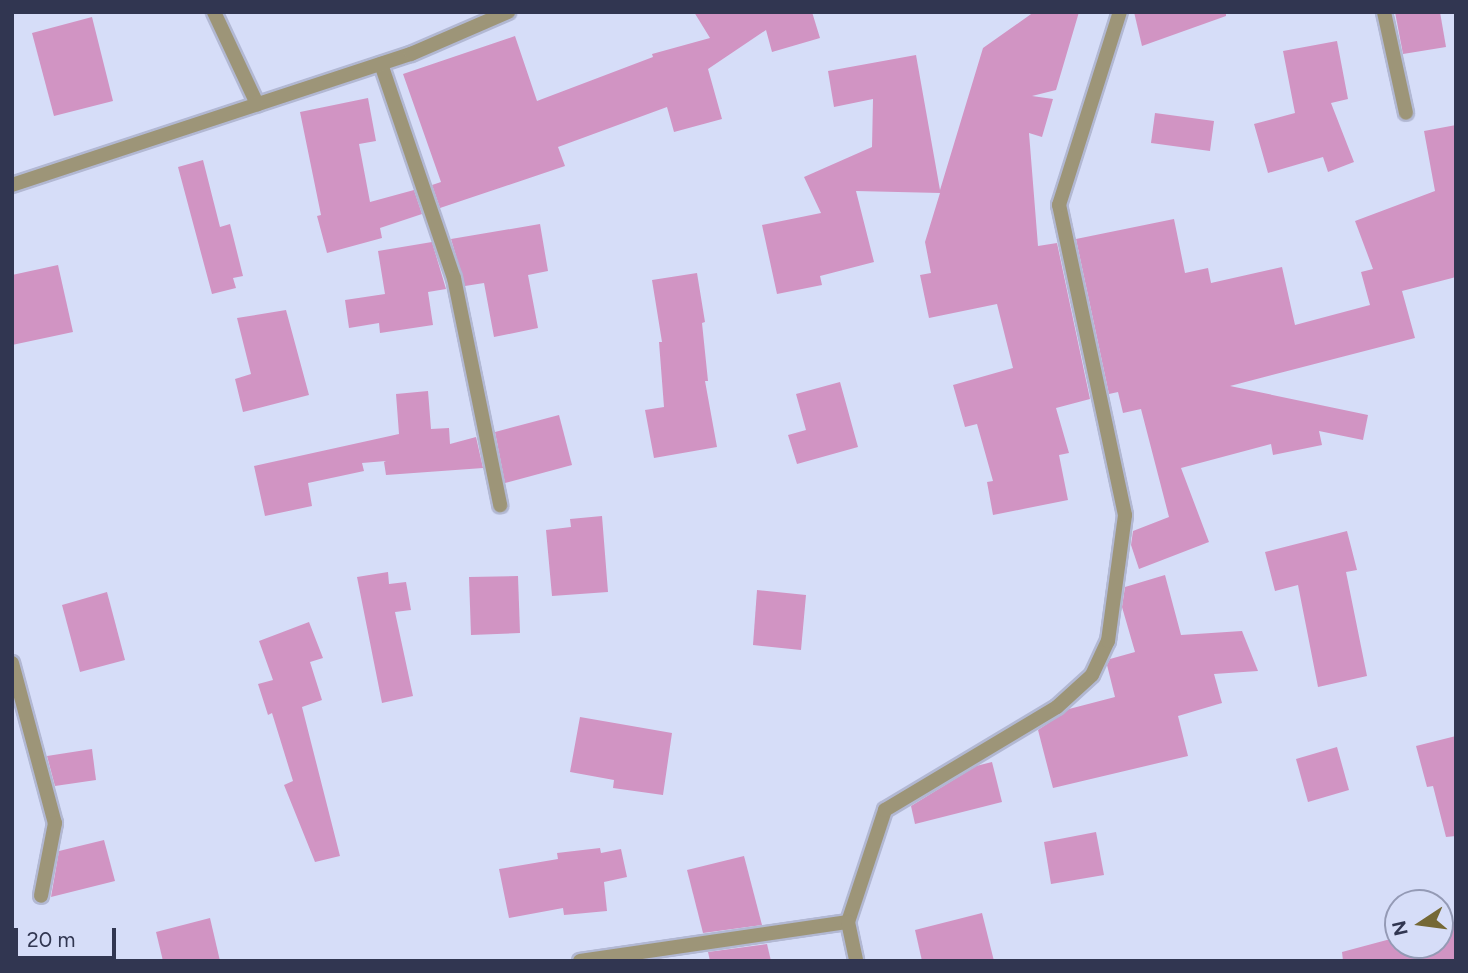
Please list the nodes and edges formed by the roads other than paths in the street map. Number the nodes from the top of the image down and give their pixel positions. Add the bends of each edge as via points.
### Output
1 (214, 12) edge
2 (508, 12) edge
3 (1120, 12) edge
4 (1384, 12) edge
5 (381, 64) junction
6 (257, 104) junction
7 (1406, 113) dead end
8 (12, 185) edge
9 (500, 505) dead end
10 (12, 663) edge
11 (41, 896) dead end
12 (848, 922) junction
13 (580, 961) edge
14 (856, 961) edge

1 - 6 street
2 - 5 street
3 - 12 street via 1059,205 1125,515 1108,640 1092,675 1057,707 885,810
4 - 7 street
5 - 6 street
5 - 9 street via 454,278
6 - 8 street
10 - 11 street via 55,823
12 - 13 street
12 - 14 street

